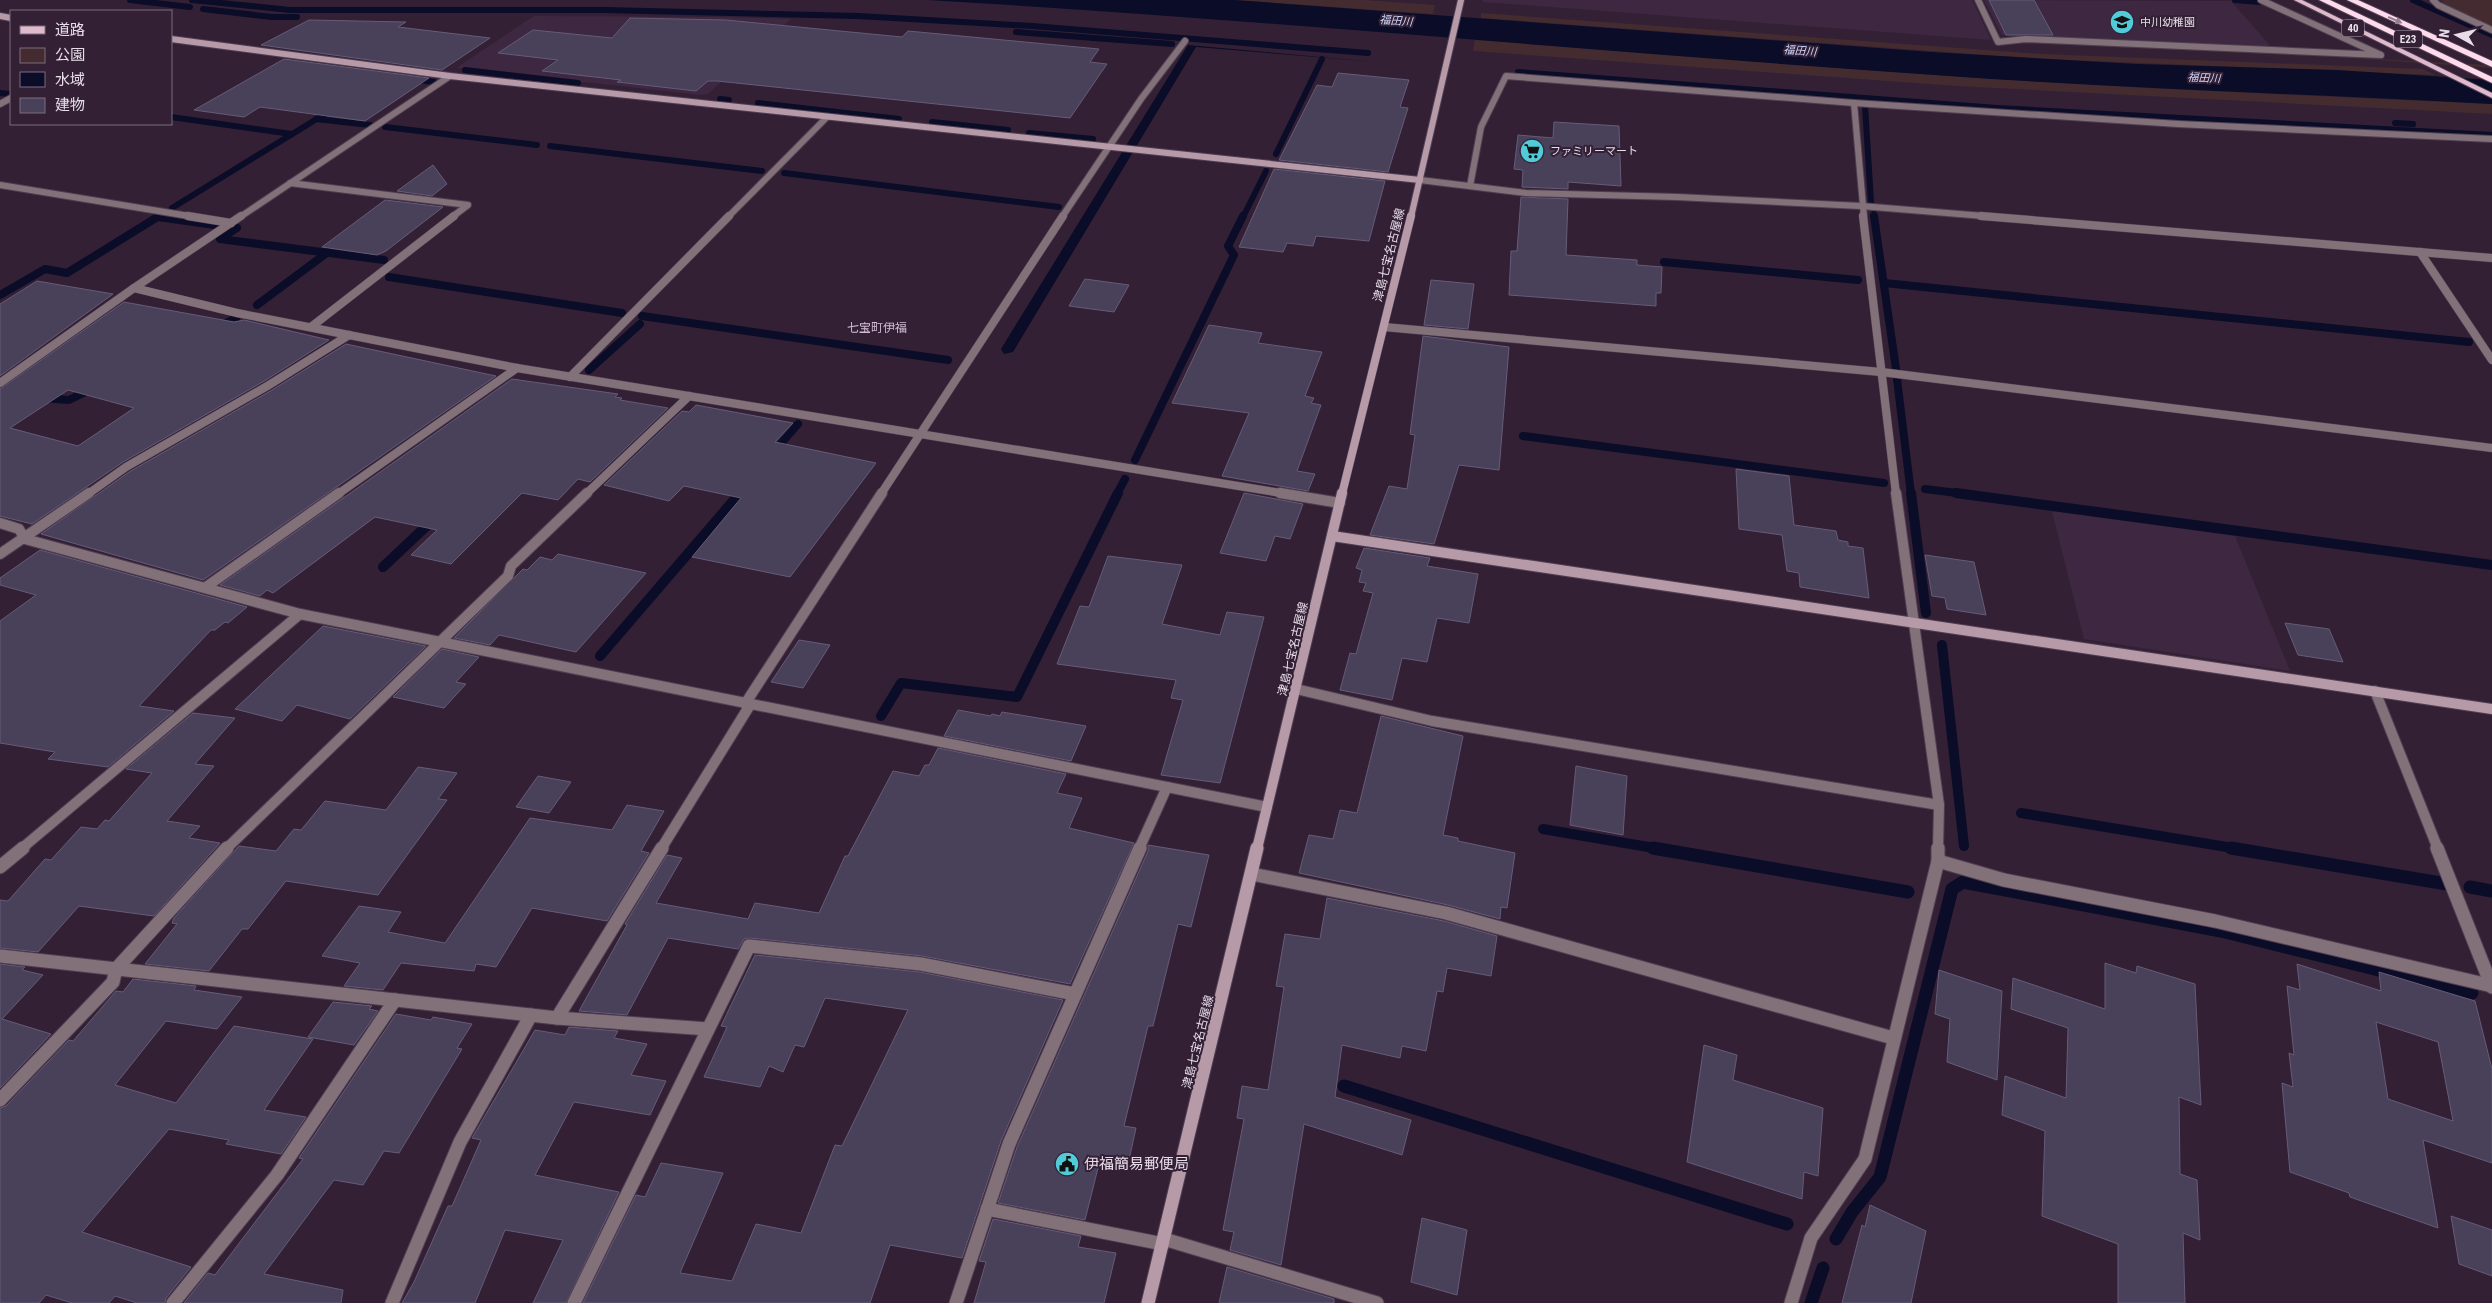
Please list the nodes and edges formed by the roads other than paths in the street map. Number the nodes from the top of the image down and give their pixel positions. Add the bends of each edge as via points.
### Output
1 (1461, 0) edge
2 (1978, 0) edge
3 (2261, 0) edge
4 (2297, 0) edge
5 (2323, 0) edge
6 (2351, 0) edge
7 (2433, 0) edge
8 (2492, 30) edge
9 (172, 39) edge
10 (1185, 41) dead end
11 (2492, 64) edge
12 (450, 76) junction
13 (2492, 80) edge
14 (2492, 96) edge
15 (1854, 103) junction
16 (827, 117) junction
17 (2492, 138) edge
18 (1111, 147) junction
19 (1420, 180) junction
20 (290, 184) junction
21 (0, 185) edge
22 (1470, 186) junction
23 (1861, 206) junction
24 (231, 223) junction
25 (2420, 252) junction
26 (2492, 258) edge
27 (134, 288) junction
28 (1384, 326) junction
29 (311, 327) junction
30 (349, 334) junction
31 (2492, 360) edge
32 (517, 368) junction
33 (1881, 372) junction
34 (570, 377) junction
35 (0, 383) edge
36 (689, 396) junction
37 (921, 435) junction
38 (2492, 448) edge
39 (1340, 503) junction
40 (0, 523) edge
41 (1332, 536) junction
42 (25, 539) junction
43 (0, 554) edge
44 (206, 587) junction
45 (300, 614) junction
46 (1915, 624) junction
47 (438, 642) junction
48 (1296, 689) junction
49 (2375, 691) junction
50 (748, 704) junction
51 (2492, 708) edge
52 (1166, 787) junction
53 (1939, 805) junction
54 (1268, 807) junction
55 (1938, 861) junction
56 (0, 867) edge
57 (1252, 874) junction
58 (0, 956) edge
59 (116, 969) junction
60 (2492, 986) edge
61 (1075, 994) junction
62 (395, 1000) junction
63 (531, 1015) junction
64 (557, 1018) junction
65 (708, 1029) junction
66 (1892, 1038) junction
67 (0, 1100) edge
68 (988, 1209) junction
69 (1163, 1241) junction
70 (173, 1303) edge
71 (392, 1303) edge
72 (574, 1303) edge
73 (956, 1303) edge
74 (1148, 1303) edge
75 (1377, 1303) edge
76 (1792, 1303) edge

1 - 19 street, 津島七宝名古屋線
2 - 3 street via 1998,42 2026,39 2381,55
4 - 14 main road, 40
5 - 13 highway, E23
6 -> 11 highway, E23
7 - 8 street
9 - 12 street
10 - 18 street via 1141,99
12 - 16 street
12 - 20 street
15 - 17 street via 2178,124
15 - 22 street via 1506,76 1480,128
15 - 23 street
16 - 18 street
16 - 34 street
18 - 19 street
18 - 37 street
19 - 22 street
19 - 28 street, 津島七宝名古屋線
20 - 24 street
20 - 29 street via 468,205
21 - 24 street
22 - 23 street via 1526,193
23 - 25 street
23 - 33 street
24 - 27 street
25 - 26 street
25 - 31 street
27 - 29 street
27 - 35 street
28 - 33 street
28 - 39 street, 津島七宝名古屋線
29 - 30 street
30 - 32 street
30 - 42 street via 269,385 126,467
32 - 34 street
32 - 44 street
33 - 38 street
33 - 46 street
34 - 36 street
36 - 37 street
36 - 47 street via 511,566 508,576
37 - 39 street
37 - 50 street
39 - 41 street, 津島七宝名古屋線
40 - 42 street via 19,529
41 - 46 street
41 - 48 street, 津島七宝名古屋線
42 - 43 street
42 - 44 street
44 - 45 street
45 - 47 street
45 - 56 street
46 - 49 street
46 - 53 street
47 - 50 street
47 - 59 street via 218,857
48 - 53 street via 1432,722
48 - 54 street, 津島七宝名古屋線
49 - 51 street
49 - 60 street
50 - 52 street
50 - 64 street
52 - 54 street
52 - 61 street
53 - 55 street
54 - 57 street, 津島七宝名古屋線
55 - 60 street via 2004,880 2215,921
55 - 66 street
57 - 66 street via 1446,913
57 - 69 street, 津島七宝名古屋線
58 - 59 street
59 - 62 street
59 - 67 street via 113,982
61 - 65 street via 920,964 749,946
61 - 68 street via 1009,1144
62 - 63 street
62 - 70 street via 277,1175
63 - 64 street
63 - 71 street via 460,1142
64 - 65 street
65 - 72 street
66 - 76 street via 1865,1158 1811,1238
68 - 69 street
68 - 73 street
69 - 74 street, 津島七宝名古屋線
69 - 75 street

